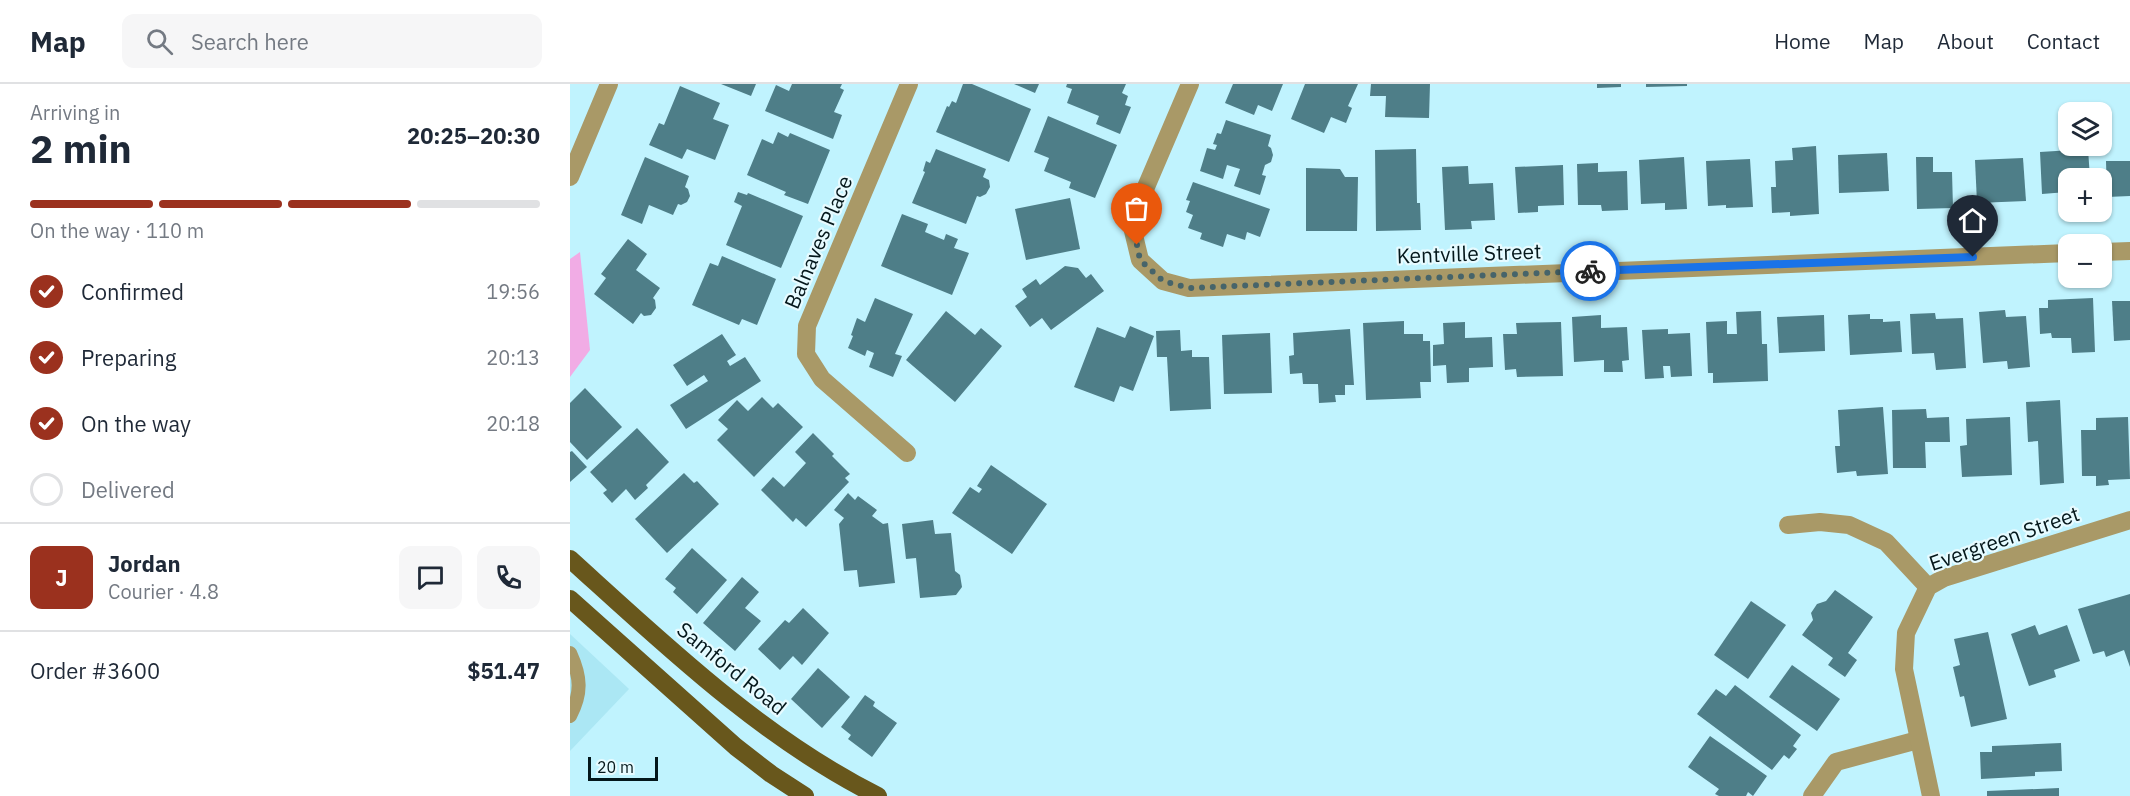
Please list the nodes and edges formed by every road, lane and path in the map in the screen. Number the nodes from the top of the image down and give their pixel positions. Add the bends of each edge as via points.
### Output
1 (609, 84) edge
2 (909, 84) edge
3 (1190, 84) edge
4 (570, 177) edge
5 (2130, 251) edge
6 (2112, 252) edge
7 (2058, 253) edge
8 (907, 453) dead end
9 (2130, 520) edge
10 (1788, 525) dead end
11 (570, 559) edge
12 (1929, 587) junction
13 (570, 599) edge
14 (570, 653) edge
15 (570, 716) edge
16 (1918, 740) junction
17 (805, 796) edge
18 (878, 796) edge
19 (1812, 796) edge
20 (1931, 796) edge

1 - 4 street
2 - 8 street, Balnaves Place via 807,326 806,354 822,379
3 - 7 street, Kentville Street via 1140,201 1133,231 1140,260 1163,281 1189,288
5 - 6 street
9 - 12 street, Evergreen Street via 1944,578
10 - 12 street via 1849,525 1886,542
11 - 18 main road, Samford Road via 734,702 823,765
12 - 16 street, Evergreen Street via 1906,633 1904,669
13 - 17 main road via 736,747
14 - 15 lane via 579,686
16 - 19 street via 1836,762
16 - 20 street, Evergreen Street

